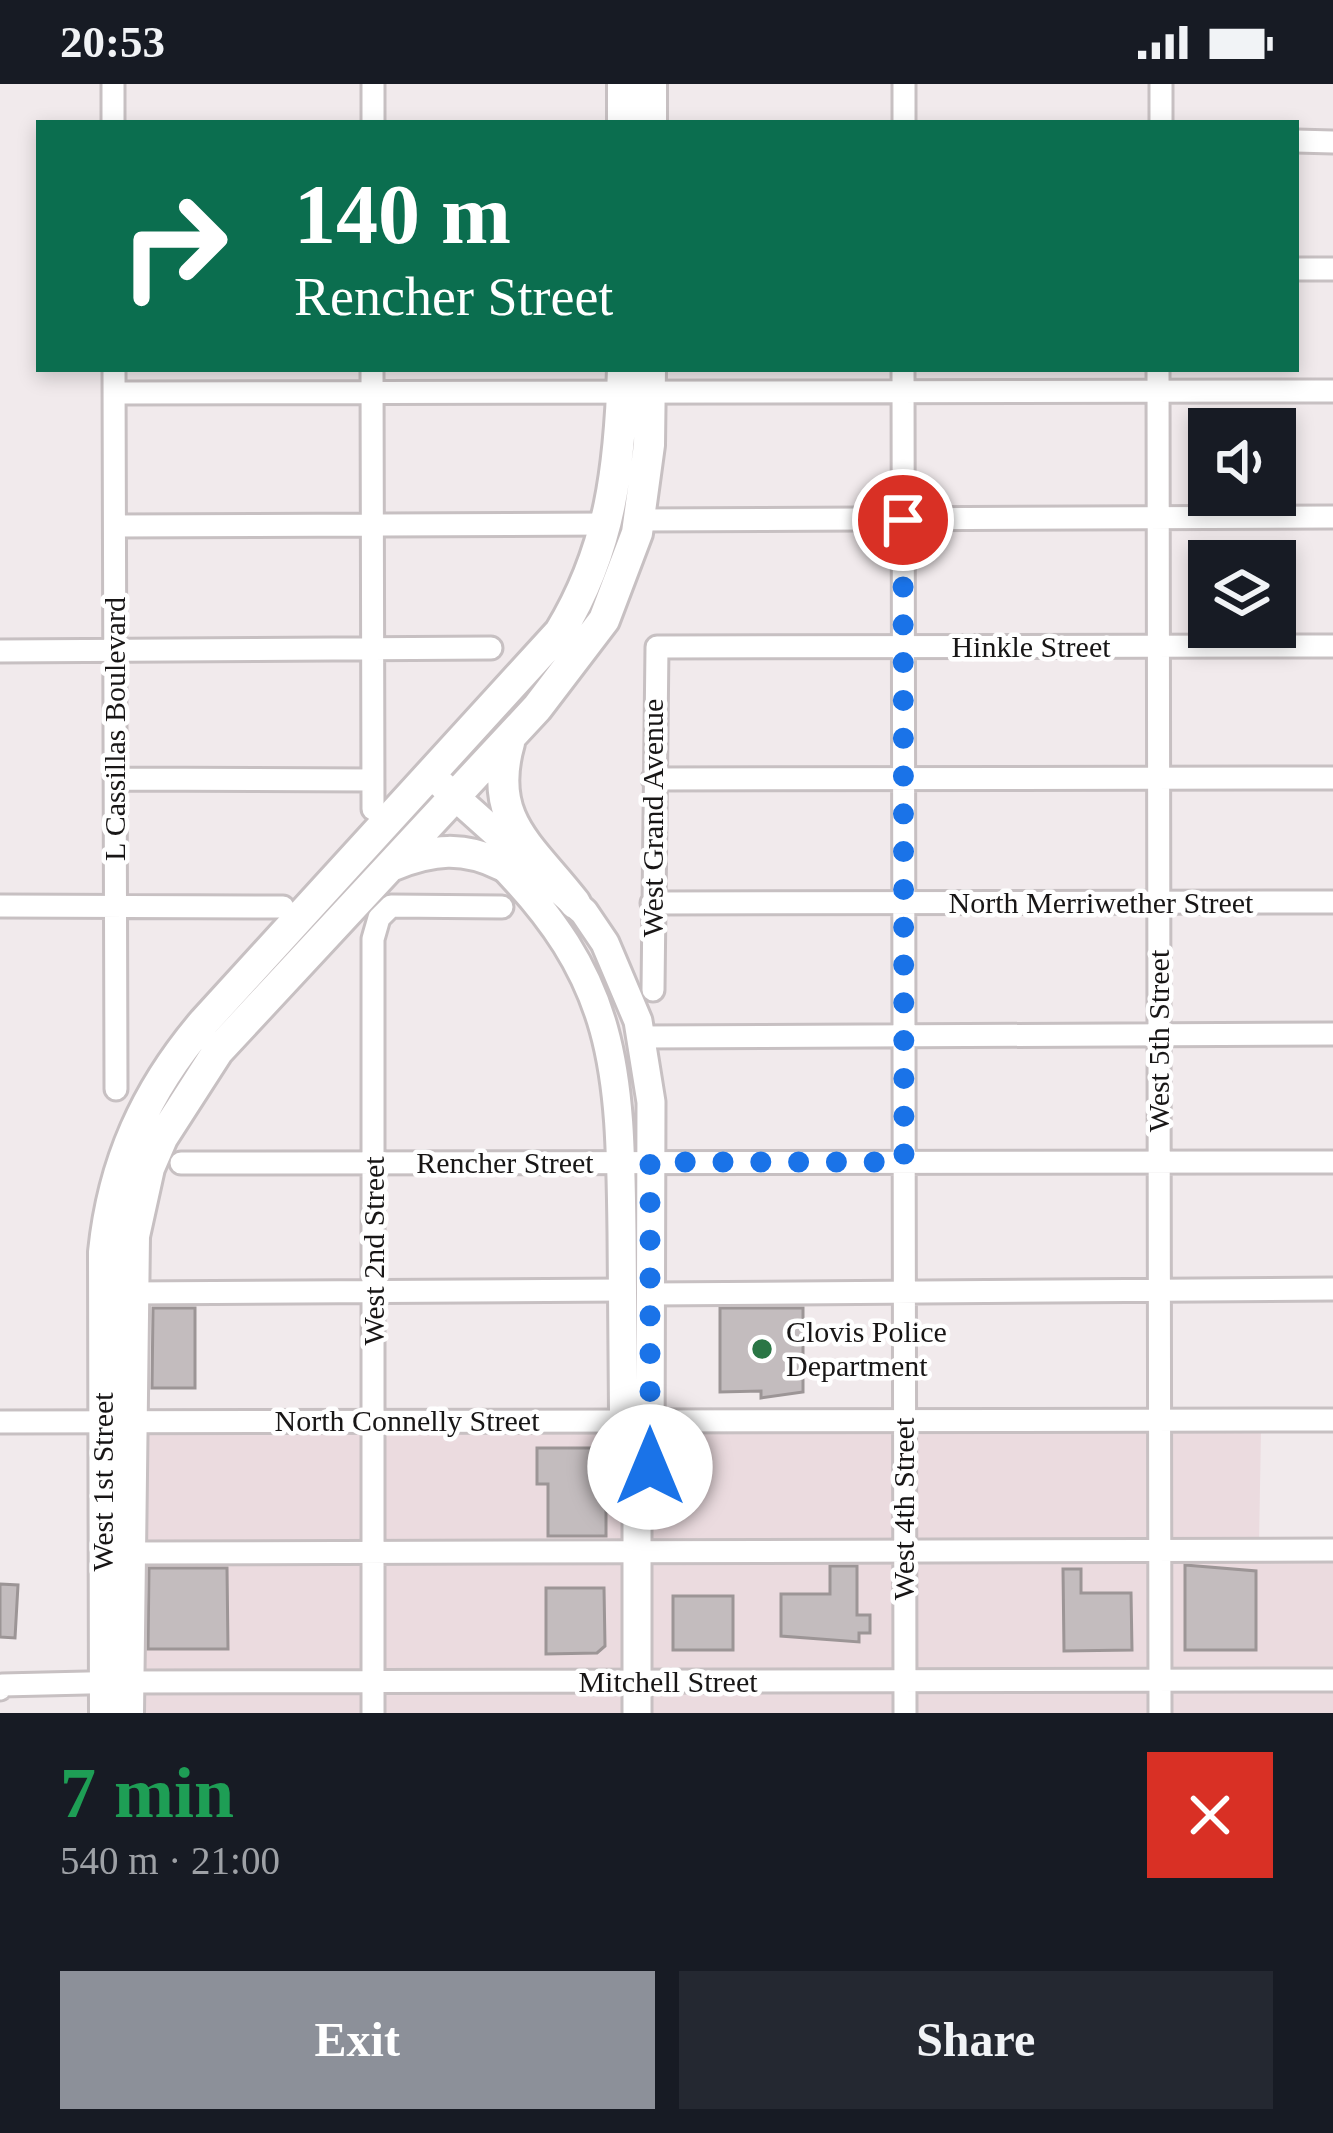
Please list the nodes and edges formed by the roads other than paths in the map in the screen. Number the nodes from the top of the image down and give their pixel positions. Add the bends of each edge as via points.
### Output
1 (113, 84) edge
2 (373, 84) edge
3 (623, 84) edge
4 (651, 84) edge
5 (904, 84) edge
6 (1161, 84) edge
7 (113, 120) edge
8 (373, 120) edge
9 (623, 120) edge
10 (651, 120) edge
11 (904, 120) edge
12 (1161, 120) edge
13 (1299, 142) edge
14 (1333, 142) edge
15 (1299, 268) edge
16 (1333, 268) edge
17 (115, 372) edge
18 (372, 372) edge
19 (903, 380) edge
20 (1158, 380) edge
21 (636, 381) edge
22 (1333, 391) edge
23 (115, 393) junction
24 (372, 393) junction
25 (1158, 517) junction
26 (1333, 517) edge
27 (903, 520) junction
28 (624, 522) junction
29 (373, 523) junction
30 (115, 526) junction
31 (1159, 646) junction
32 (1333, 646) edge
33 (373, 647) junction
34 (657, 647) joint
35 (903, 647) junction
36 (491, 648) dead end
37 (115, 649) junction
38 (0, 651) edge
39 (512, 736) junction
40 (1333, 778) edge
41 (115, 779) junction
42 (653, 779) junction
43 (1159, 779) junction
44 (373, 780) junction
45 (903, 780) junction
46 (438, 792) junction
47 (373, 808) dead end
48 (502, 865) junction
49 (388, 868) junction
50 (1159, 902) junction
51 (1333, 902) edge
52 (575, 903) junction
53 (652, 903) junction
54 (903, 903) junction
55 (0, 906) edge
56 (116, 907) junction
57 (283, 907) dead end
58 (502, 907) dead end
59 (653, 990) dead end
60 (904, 1034) junction
61 (1333, 1034) edge
62 (642, 1037) junction
63 (1159, 1037) junction
64 (116, 1089) dead end
65 (636, 1162) junction
66 (904, 1162) junction
67 (1160, 1162) junction
68 (1333, 1162) edge
69 (181, 1163) dead end
70 (374, 1163) junction
71 (130, 1281) junction
72 (1333, 1289) edge
73 (374, 1290) junction
74 (1160, 1290) junction
75 (636, 1292) junction
76 (904, 1293) junction
77 (904, 1420) junction
78 (1160, 1420) junction
79 (1333, 1420) edge
80 (375, 1421) junction
81 (637, 1421) junction
82 (0, 1422) edge
83 (116, 1422) junction
84 (637, 1549) junction
85 (1333, 1550) edge
86 (904, 1551) junction
87 (374, 1552) junction
88 (129, 1553) junction
89 (1160, 1553) junction
90 (1333, 1680) edge
91 (372, 1681) junction
92 (905, 1681) junction
93 (1160, 1681) junction
94 (637, 1682) junction
95 (1, 1687) edge
96 (117, 1698) edge
97 (373, 1713) edge
98 (637, 1713) edge
99 (905, 1713) edge
100 (1160, 1713) edge

1 - 7 street
2 - 8 street
3 - 9 highway
4 - 10 highway
5 - 11 street
6 - 12 street
13 - 14 street
15 - 16 street
17 - 23 street, L Cassillas Boulevard
18 - 24 street
19 - 20 street
19 - 21 street
19 - 27 street, West 4th Street
20 - 22 street
20 - 25 street, West 5th Street
21 - 24 street
21 - 28 highway
23 - 24 street
23 - 30 street, L Cassillas Boulevard
24 - 29 street
25 - 26 street
25 - 27 street
25 - 31 street, West 5th Street
27 - 28 street
27 - 35 street, West 4th Street
28 - 29 street
28 - 39 highway via 604,620
28 - 46 highway via 560,632
29 - 30 street
29 - 33 street
30 - 37 street, L Cassillas Boulevard
31 - 32 street, Hinkle Street
31 - 35 street, Hinkle Street
31 - 43 street, West 5th Street
33 - 36 street
33 - 37 street
33 - 44 street
34 - 35 street, Hinkle Street
34 - 42 street, West Grand Avenue
35 - 45 street, West 4th Street
37 - 38 street
37 - 41 street, L Cassillas Boulevard
39 - 46 highway
39 - 52 highway via 500,782 505,810
40 - 43 street
41 - 44 street
41 - 56 street, L Cassillas Boulevard
42 - 45 street
42 - 53 street, West Grand Avenue
43 - 45 street
43 - 50 street, West 5th Street
44 - 47 street
45 - 54 street, West 4th Street
46 - 48 main road, West Grand Avenue
46 - 49 highway, West 1st Street
46 - 52 main road, West Grand Avenue
46 - 83 highway, West 1st Street via 170,1066 124,1155 104,1252
48 - 49 highway via 440,850
48 - 65 main road, West Grand Avenue via 560,932 589,983
49 - 71 highway, West 1st Street via 218,1051 178,1106 149,1168
50 - 51 street, North Merriwether Street
50 - 54 street, North Merriwether Street
50 - 63 street, West 5th Street
52 - 62 main road, West Grand Avenue via 605,944
53 - 54 street, North Merriwether Street
53 - 59 street, West Grand Avenue
54 - 60 street, West 4th Street
55 - 56 street
56 - 57 street
56 - 64 street, L Cassillas Boulevard
58 - 70 street, West 2nd Street via 391,906 379,918
60 - 62 street
60 - 63 street
60 - 66 street, West 4th Street
61 - 63 street
62 - 65 main road, West Grand Avenue via 650,1074
63 - 67 street, West 5th Street
65 - 66 street, Rencher Street
65 - 70 street, Rencher Street
65 - 75 main road, West Grand Avenue
66 - 67 street, Rencher Street
66 - 76 street, West 4th Street
67 - 68 street, Rencher Street
67 - 74 street, West 5th Street
69 - 70 street, Rencher Street
70 - 73 street, West 2nd Street
71 - 73 street
71 - 83 highway, West 1st Street
72 - 74 street
73 - 75 street
73 - 80 street, West 2nd Street
74 - 76 street
74 - 78 street, West 5th Street
75 - 76 street
75 - 81 main road, West Grand Avenue
76 - 77 street, West 4th Street
77 - 78 street, North Connelly Street
77 - 81 street, North Connelly Street
77 - 86 street, West 4th Street
78 - 79 street, North Connelly Street
78 - 89 street, West 5th Street
80 - 81 street, North Connelly Street
80 - 83 street, North Connelly Street
80 - 87 street, West 2nd Street
81 - 84 main road, West Grand Avenue via 650,1467 637,1502
82 - 83 street, North Connelly Street
83 - 88 highway, West 1st Street
83 - 96 highway, West 1st Street
84 - 86 street
84 - 87 street
84 - 94 main road, West Grand Avenue
85 - 89 street
86 - 89 street
86 - 92 street, West 4th Street
87 - 88 street
87 - 91 street, West 2nd Street
88 - 96 highway, West 1st Street
89 - 93 street, West 5th Street
90 - 93 street, Mitchell Street
91 - 94 street, Mitchell Street
91 - 96 street, Mitchell Street
91 - 97 street, West 2nd Street
92 - 93 street, Mitchell Street
92 - 94 street, Mitchell Street
92 - 99 street, West 4th Street
93 - 100 street, West 5th Street
94 - 98 main road, West Grand Avenue
95 - 96 street, Mitchell Street

